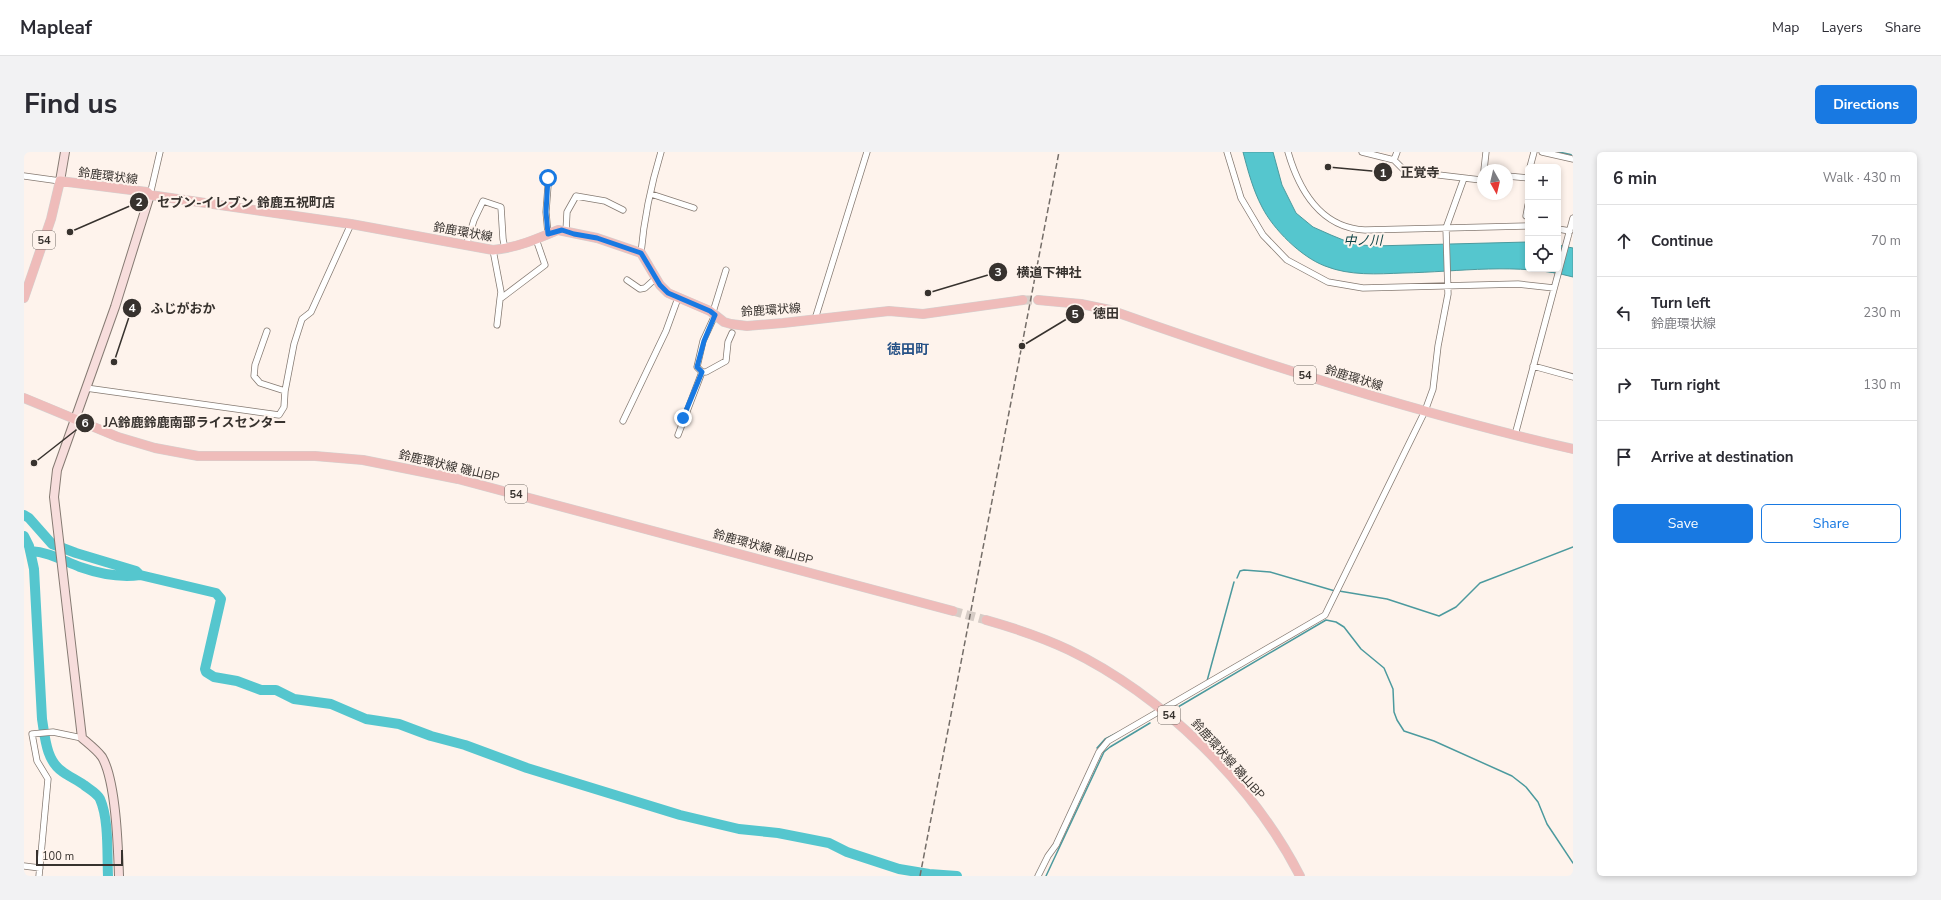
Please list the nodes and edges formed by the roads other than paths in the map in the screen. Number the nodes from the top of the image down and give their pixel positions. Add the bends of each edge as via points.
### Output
1 (65, 152) edge
2 (160, 152) edge
3 (661, 152) edge
4 (868, 152) edge
5 (1227, 152) edge
6 (1288, 152) edge
7 (1362, 152) edge
8 (1397, 152) edge
9 (1486, 152) edge
10 (1534, 152) edge
11 (1542, 152) edge
12 (1573, 159) edge
13 (1394, 160) junction
14 (1485, 164) edge
15 (1531, 164) edge
16 (549, 173) dead end
17 (24, 176) edge
18 (1513, 177) edge
19 (1464, 178) junction
20 (1525, 178) edge
21 (1477, 180) edge
22 (60, 181) junction
23 (651, 194) junction
24 (150, 195) junction
25 (694, 208) dead end
26 (623, 210) dead end
27 (1573, 218) edge
28 (351, 224) junction
29 (1525, 226) edge
30 (1446, 228) junction
31 (1561, 230) edge
32 (566, 231) junction
33 (1570, 231) junction
34 (548, 234) junction
35 (536, 239) junction
36 (466, 246) junction
37 (505, 249) junction
38 (493, 250) junction
39 (641, 253) junction
40 (726, 270) dead end
41 (656, 278) junction
42 (627, 280) dead end
43 (1448, 286) junction
44 (1554, 288) junction
45 (24, 298) edge
46 (678, 298) junction
47 (500, 299) junction
48 (1023, 300) tunnel mouth
49 (1038, 300) tunnel mouth
50 (714, 314) junction
51 (815, 319) junction
52 (497, 325) dead end
53 (267, 331) dead end
54 (732, 333) dead end
55 (1533, 366) junction
56 (702, 372) junction
57 (1573, 376) edge
58 (86, 388) junction
59 (285, 391) junction
60 (24, 398) edge
61 (1425, 411) junction
62 (74, 419) junction
63 (623, 421) dead end
64 (1515, 434) junction
65 (678, 435) dead end
66 (1573, 449) edge
67 (953, 611) tunnel mouth
68 (986, 620) tunnel mouth
69 (1163, 710) junction
70 (82, 738) junction
71 (24, 866) edge
72 (40, 868) junction
73 (39, 876) edge
74 (119, 876) edge
75 (1038, 876) edge
76 (1300, 876) edge

1 - 22 street
2 - 24 street
3 - 23 street via 653,175
4 - 51 street
5 - 43 street via 1247,212 1263,235 1287,260 1337,285 1363,288
6 - 30 street via 1297,178 1308,198 1319,210 1339,224 1350,229 1365,230
7 - 13 street
8 - 13 street
9 - 14 street
10 - 15 street
11 - 12 street
13 - 19 street via 1405,171
16 - 34 street via 546,212
17 - 22 street
18 - 20 street
19 - 21 street
19 - 30 street
22 - 24 main road, 鈴鹿環状線 via 147,192
22 - 45 main road, 鈴鹿環状線 / 54
23 - 25 street
23 - 39 street via 644,220
24 - 28 main road, 鈴鹿環状線
24 - 58 street via 132,258
26 - 32 street via 605,201 576,196 567,212
27 - 33 street
28 - 36 main road, 鈴鹿環状線
28 - 59 street via 311,312 302,319 294,344
29 - 30 street
30 - 43 street
31 - 33 street
32 - 34 main road, 鈴鹿環状線 via 558,230
32 - 39 main road, 鈴鹿環状線 via 597,238
33 - 44 street
34 - 35 main road, 鈴鹿環状線
35 - 37 main road, 鈴鹿環状線
35 - 47 street via 545,265
36 - 37 street via 483,201 502,207
36 - 38 main road, 鈴鹿環状線
37 - 38 main road, 鈴鹿環状線
38 - 47 street
39 - 41 main road, 鈴鹿環状線
40 - 50 street
41 - 42 street via 645,288 640,289
41 - 46 main road, 鈴鹿環状線 via 668,293
43 - 44 street via 1518,284
43 - 61 street via 1433,389
44 - 55 street
46 - 50 main road, 鈴鹿環状線
46 - 63 street via 664,335
47 - 52 street
48 - 51 main road, 鈴鹿環状線 via 923,314 889,311
49 - 61 main road, 鈴鹿環状線 / 54 via 1110,310 1315,378
50 - 51 main road, 鈴鹿環状線 via 724,322 747,326
50 - 56 street via 697,367
53 - 59 street via 254,365 254,376 260,382
54 - 56 street via 728,342 726,361
55 - 57 street
55 - 64 street
56 - 65 street
58 - 59 street via 279,415 284,408
58 - 62 street
60 - 62 main road, 54
61 - 64 main road, 鈴鹿環状線 / 54
61 - 69 street via 1324,615
62 - 67 main road, 鈴鹿環状線 磯山BP / 54 via 118,437 155,448 198,456 315,456 363,460 458,479
62 - 70 street via 57,470 54,497
64 - 66 main road, 鈴鹿環状線 / 54
68 - 69 main road, 鈴鹿環状線 磯山BP / 54 via 1034,635 1069,650 1147,697
69 - 75 street via 1108,741 1099,752 1056,845
69 - 76 main road, 鈴鹿環状線 磯山BP / 54 via 1237,784 1279,840
70 - 72 street via 53,732 32,734 37,761 48,779
70 - 74 street via 98,752 107,770 117,828
71 - 72 street
72 - 73 street

